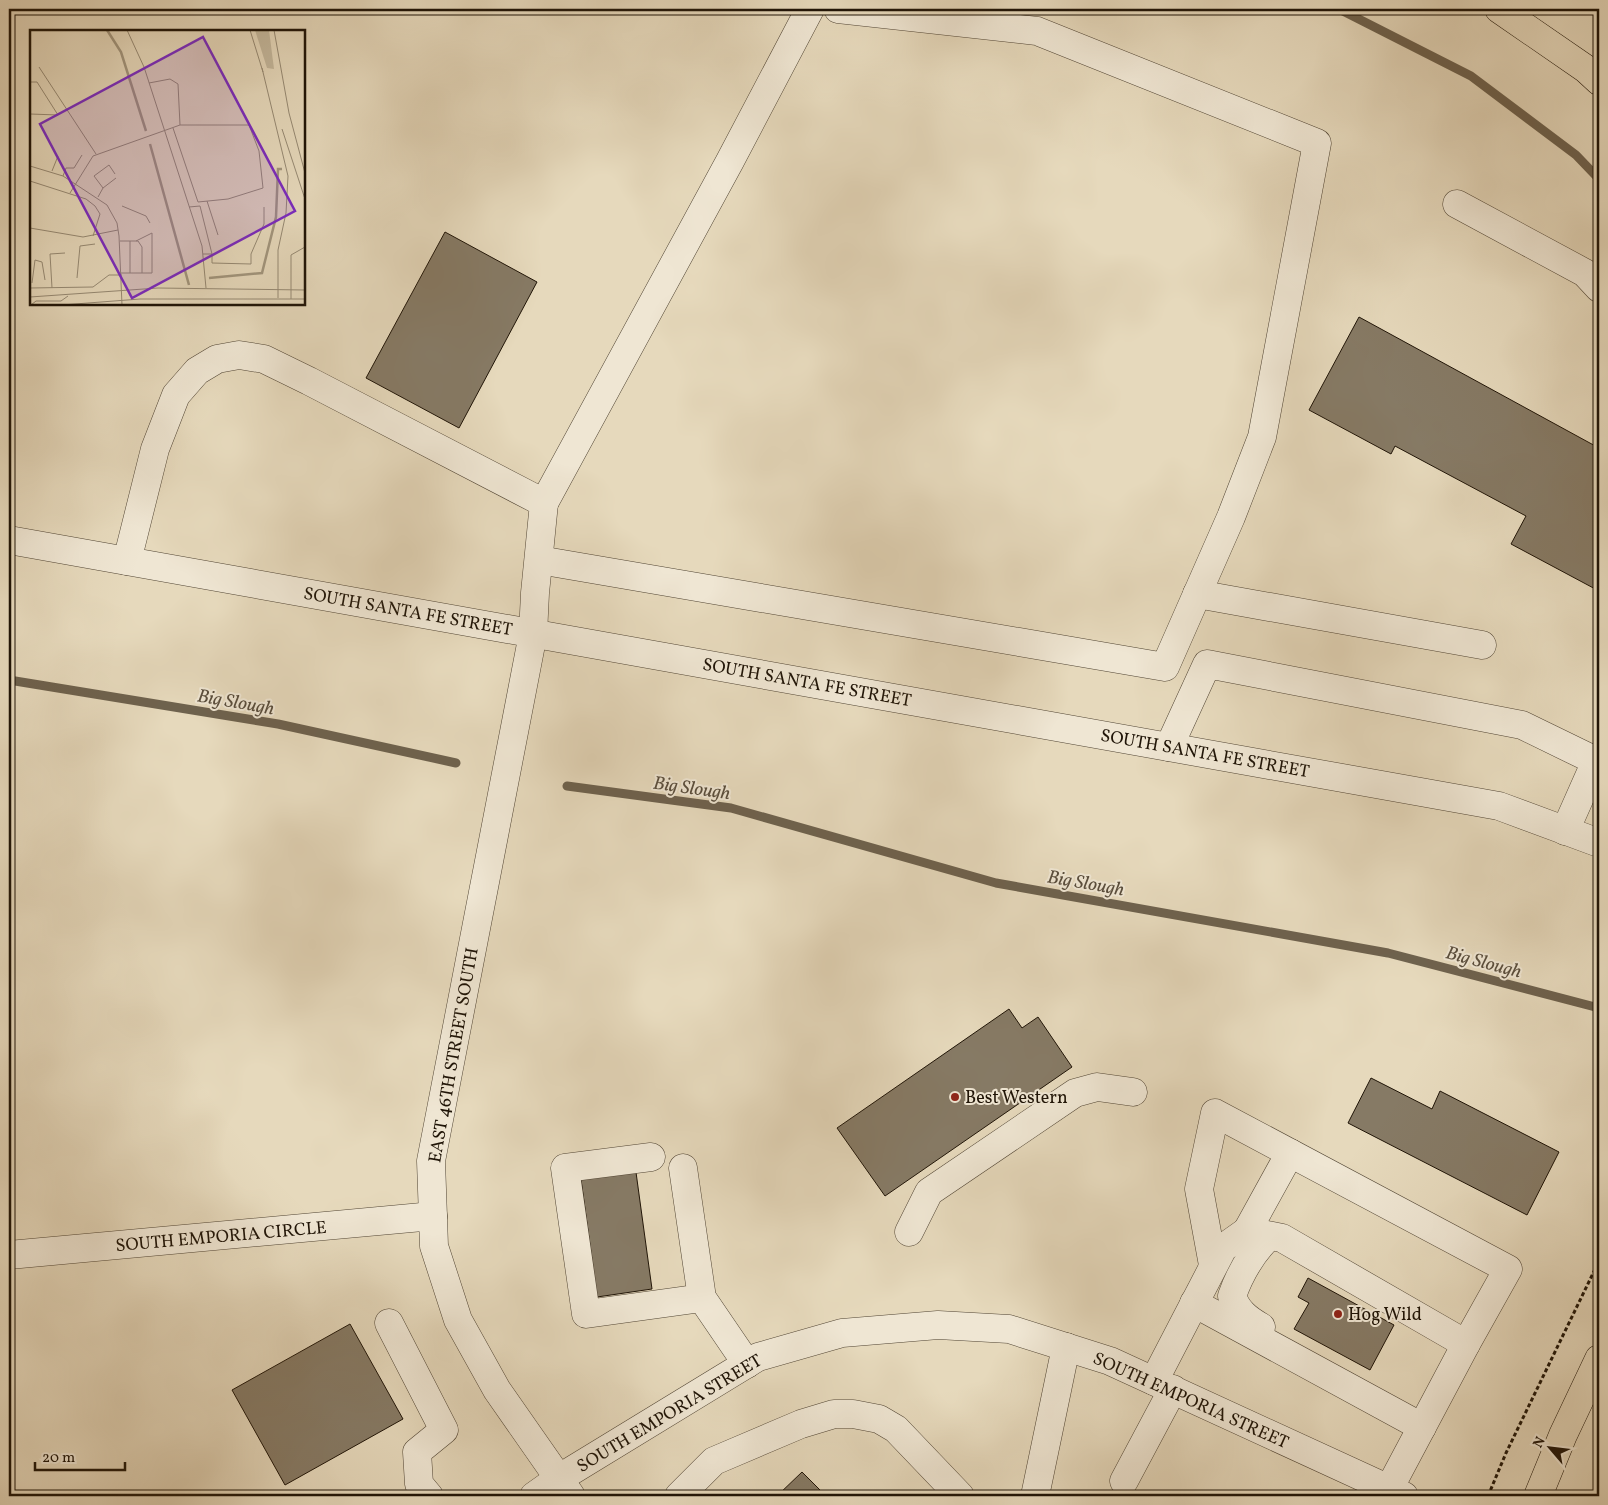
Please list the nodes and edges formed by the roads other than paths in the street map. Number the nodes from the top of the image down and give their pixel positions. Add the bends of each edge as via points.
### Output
1 (810, 9) edge
2 (838, 9) edge
3 (1499, 9) edge
4 (1599, 81) edge
5 (1457, 204) dead end
6 (1599, 288) edge
7 (544, 503) junction
8 (9, 540) edge
9 (539, 560) junction
10 (127, 561) junction
11 (1198, 594) junction
12 (533, 634) junction
13 (1482, 645) dead end
14 (1169, 747) junction
15 (1598, 762) edge
16 (1565, 831) junction
17 (1599, 844) edge
18 (1133, 1092) dead end
19 (1290, 1152) junction
20 (651, 1157) dead end
21 (683, 1168) dead end
22 (433, 1216) junction
23 (909, 1232) dead end
24 (1258, 1233) junction
25 (9, 1255) edge
26 (1213, 1265) junction
27 (702, 1298) junction
28 (1194, 1303) junction
29 (389, 1323) dead end
30 (1466, 1344) junction
31 (1066, 1347) junction
32 (1599, 1359) edge
33 (747, 1364) junction
34 (1164, 1385) junction
35 (1377, 1403) junction
36 (1422, 1427) junction
37 (1124, 1480) dead end
38 (565, 1488) edge
39 (1398, 1494) edge
40 (429, 1496) edge
41 (534, 1496) edge
42 (679, 1496) edge
43 (960, 1496) edge
44 (1035, 1496) edge
45 (1538, 1496) edge

1 - 7 street
2 - 11 street via 1037,32 1317,143 1262,437
3 - 4 main road
5 - 6 street via 1585,273
7 - 9 street, EAST 46TH STREET SOUTH
7 - 10 street via 309,380 264,359 239,355 217,359 197,371 176,395 155,449
8 - 10 street, SOUTH SANTA FE STREET
9 - 11 street via 1166,667
9 - 12 street, EAST 46TH STREET SOUTH
10 - 12 street, SOUTH SANTA FE STREET
11 - 13 street
12 - 14 street, SOUTH SANTA FE STREET
12 - 22 street, EAST 46TH STREET SOUTH via 431,1160
14 - 15 street via 1207,664 1522,725
14 - 16 street, SOUTH SANTA FE STREET via 1499,806
15 - 16 street
16 - 17 street, SOUTH SANTA FE STREET
18 - 23 street via 1097,1087 1075,1093 929,1192
19 - 24 street
19 - 26 street via 1215,1113 1199,1189
19 - 30 street via 1508,1269
20 - 27 street via 565,1168 586,1314
21 - 27 street
22 - 25 street, SOUTH EMPORIA CIRCLE
22 - 38 street, EAST 46TH STREET SOUTH via 434,1246 458,1320 497,1390
24 - 26 street via 1223,1248
24 - 30 street via 1282,1238
24 - 35 street via 1254,1251 1235,1286 1232,1296 1236,1306 1259,1326 1364,1381
26 - 28 street
27 - 33 street
28 - 34 street
28 - 35 street
29 - 40 street via 444,1430 417,1452 419,1484
30 - 36 street
31 - 33 street, SOUTH EMPORIA STREET via 1009,1329 938,1325 842,1333 758,1357
31 - 34 street, SOUTH EMPORIA STREET via 1110,1361
31 - 44 street
32 - 45 main road via 1562,1435
33 - 38 street, SOUTH EMPORIA STREET
34 - 37 street
34 - 39 street, SOUTH EMPORIA STREET
35 - 36 street
36 - 39 street
38 - 41 street
42 - 43 street via 714,1461 801,1424 834,1414 853,1414 879,1419 896,1429

